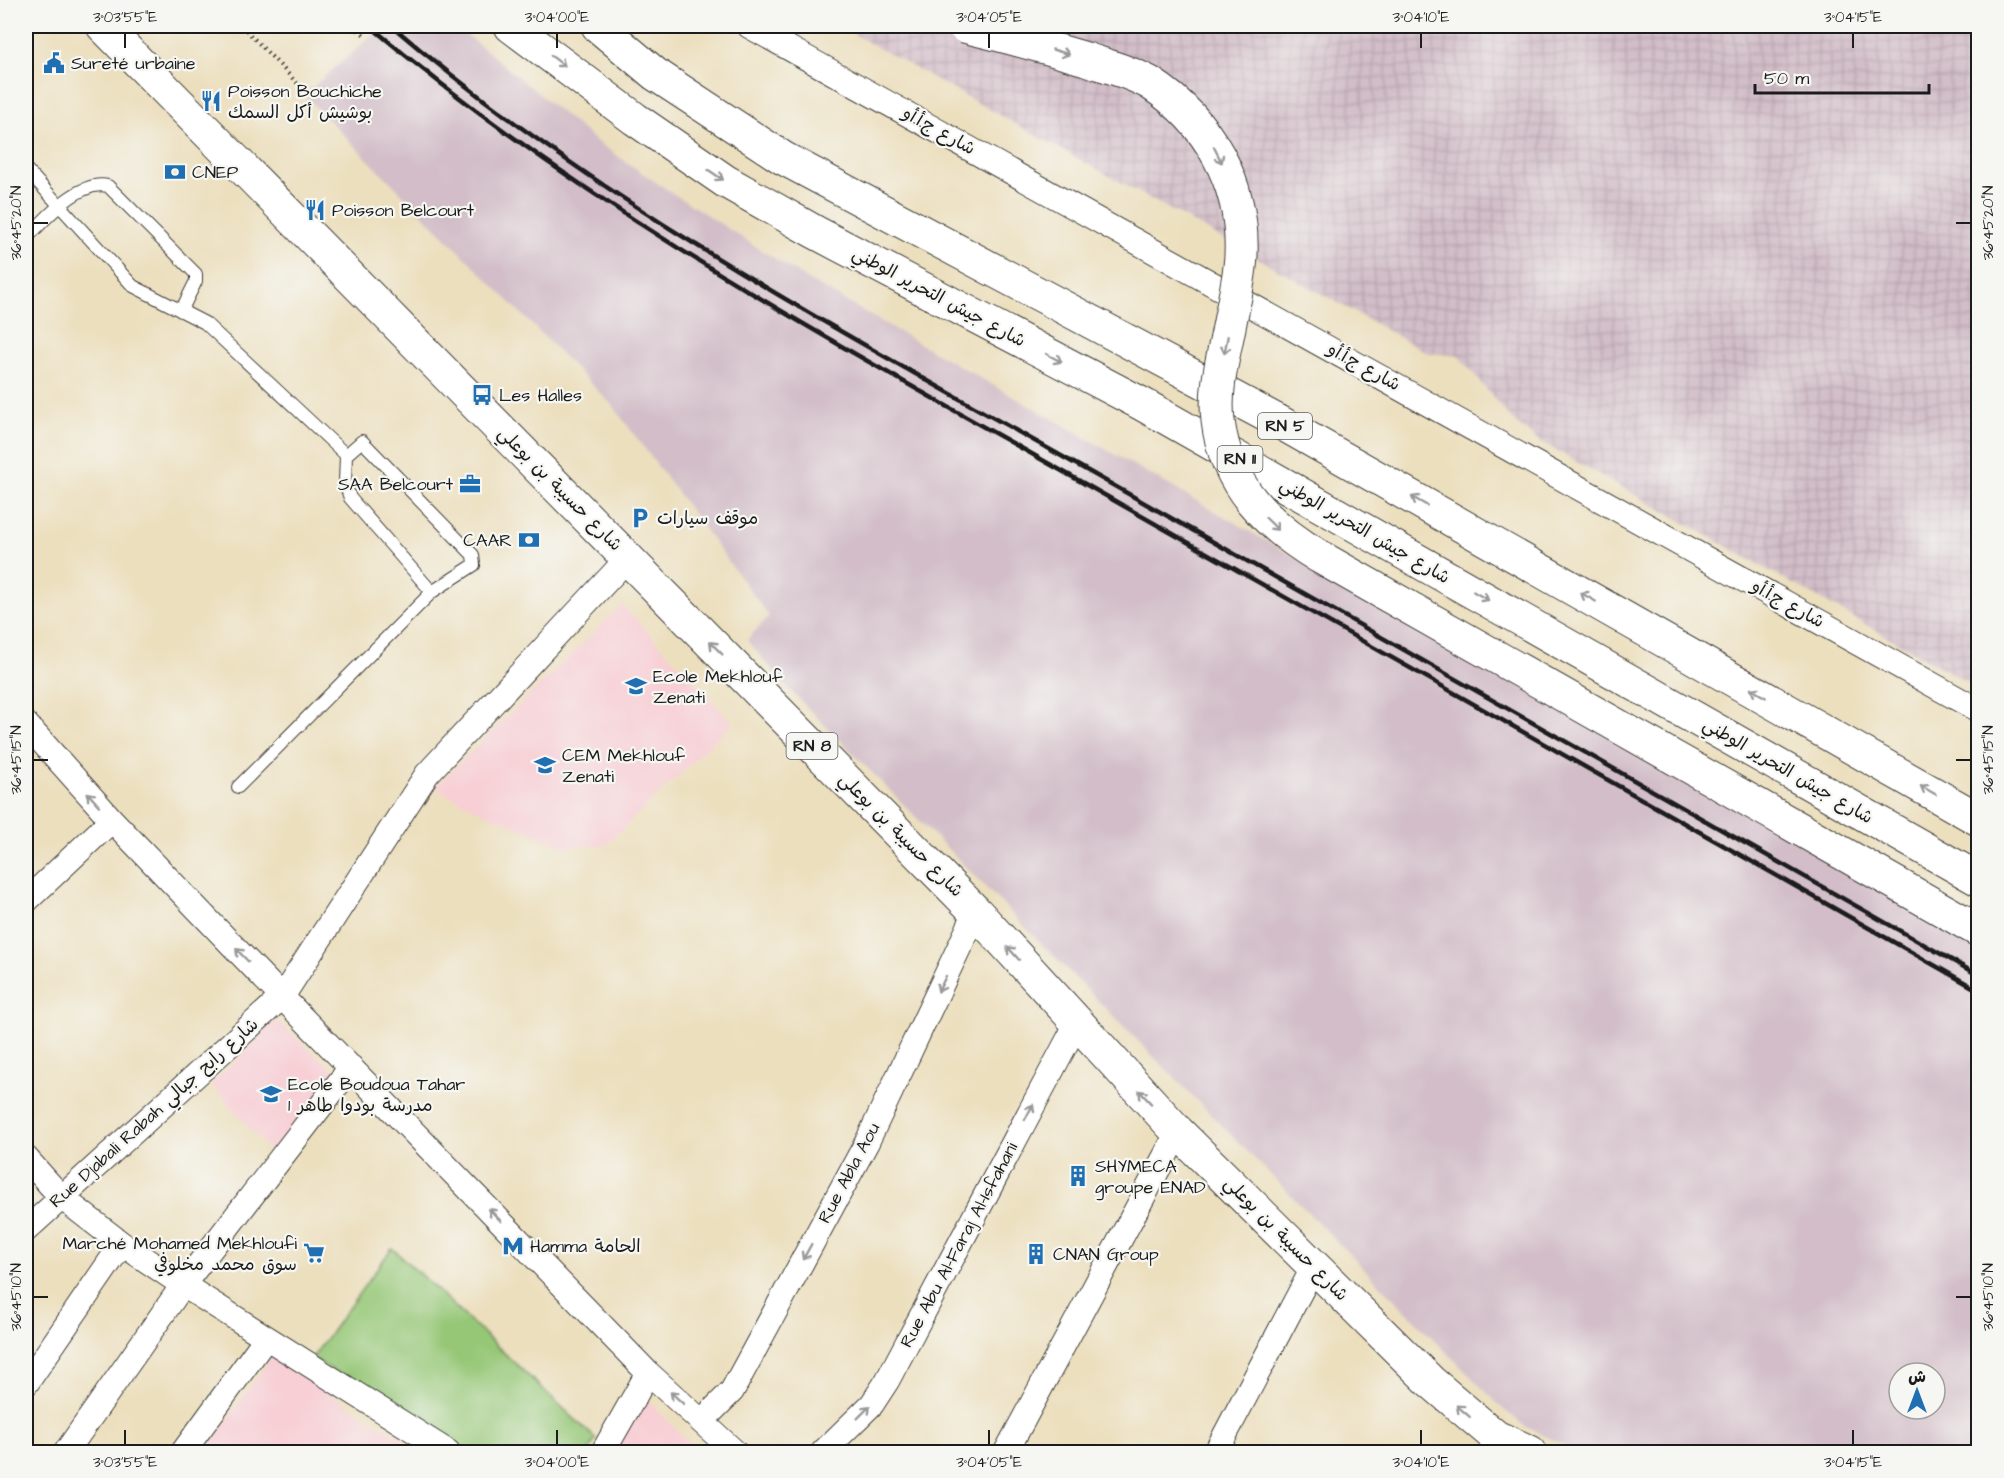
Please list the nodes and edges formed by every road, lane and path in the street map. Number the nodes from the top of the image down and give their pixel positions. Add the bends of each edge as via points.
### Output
1 (104, 26) edge
2 (242, 26) edge
3 (353, 26) edge
4 (512, 26) edge
5 (598, 26) edge
6 (749, 26) edge
7 (964, 26) edge
8 (366, 36) dead end
9 (297, 83) dead end
10 (26, 169) edge
11 (59, 204) junction
12 (26, 239) edge
13 (181, 311) junction
14 (346, 455) junction
15 (628, 558) junction
16 (432, 592) junction
17 (1978, 710) edge
18 (26, 724) edge
19 (238, 787) dead end
20 (112, 819) junction
21 (1978, 819) edge
22 (1978, 879) edge
23 (26, 901) edge
24 (976, 912) junction
25 (1978, 930) edge
26 (282, 997) junction
27 (1077, 1023) junction
28 (351, 1067) junction
29 (1178, 1132) junction
30 (26, 1158) edge
31 (61, 1197) junction
32 (26, 1230) edge
33 (122, 1244) junction
34 (1314, 1266) junction
35 (183, 1285) junction
36 (266, 1338) junction
37 (648, 1373) junction
38 (26, 1384) edge
39 (702, 1421) junction
40 (1492, 1444) edge
41 (66, 1452) edge
42 (183, 1452) edge
43 (448, 1452) edge
44 (603, 1452) edge
45 (735, 1452) edge
46 (823, 1452) edge
47 (1005, 1452) edge
48 (1216, 1452) edge
49 (1530, 1452) edge

1 - 15 main road, شارع حسيبة بن بوعلي / RN 8
2 - 9 path
3 - 8 path
4 -> 22 main road, شارع جيش التحرير الوطني / RN 11 via 725,181 1142,404
21 -> 5 main road, RN 5 via 1282,424 783,158 656,74
6 - 17 street, شارع ج.أ.أو
7 -> 25 main road, bridge via 1094,62 1148,82 1182,107 1213,144 1235,196 1241,253 1220,376 1218,419 1238,480 1273,526 1320,557
10 - 11 lane
11 - 12 lane
11 - 13 lane via 133,286
11 - 13 lane via 92,186 108,186 196,274
13 - 14 lane via 205,323
14 - 16 lane via 345,483 350,498
14 - 16 lane via 362,441 473,555 474,565
24 -> 15 main road, شارع حسيبة بن بوعلي / RN 8
15 - 26 street, Rue Djabali Rabah شارع رابح جبالي via 427,774
16 - 19 lane
20 -> 18 street
20 - 23 street
26 -> 20 street
27 -> 24 main road, شارع حسيبة بن بوعلي / RN 8
24 -> 39 street, Rue Abla Aou via 867,1142 732,1391
26 - 28 street
26 - 31 street, Rue Djabali Rabah شارع رابح جبالي
29 -> 27 main road, شارع حسيبة بن بوعلي / RN 8
46 -> 27 street, Rue Abu Al-Faraj Al-Isfahani via 872,1404 886,1381
28 - 35 street
37 -> 28 street
29 - 34 main road, شارع حسيبة بن بوعلي / RN 8
29 - 47 street
30 - 31 street
31 - 32 street, Rue Djabali Rabah شارع رابح جبالي
31 - 33 street
33 - 35 street
33 - 38 street
40 -> 34 main road, شارع حسيبة بن بوعلي / RN 8
34 - 48 street
35 - 36 street
35 - 41 street
36 - 42 street
36 - 43 street
39 -> 37 street
37 - 44 street
39 - 45 street
40 - 49 main road, شارع حسيبة بن بوعلي / RN 8

